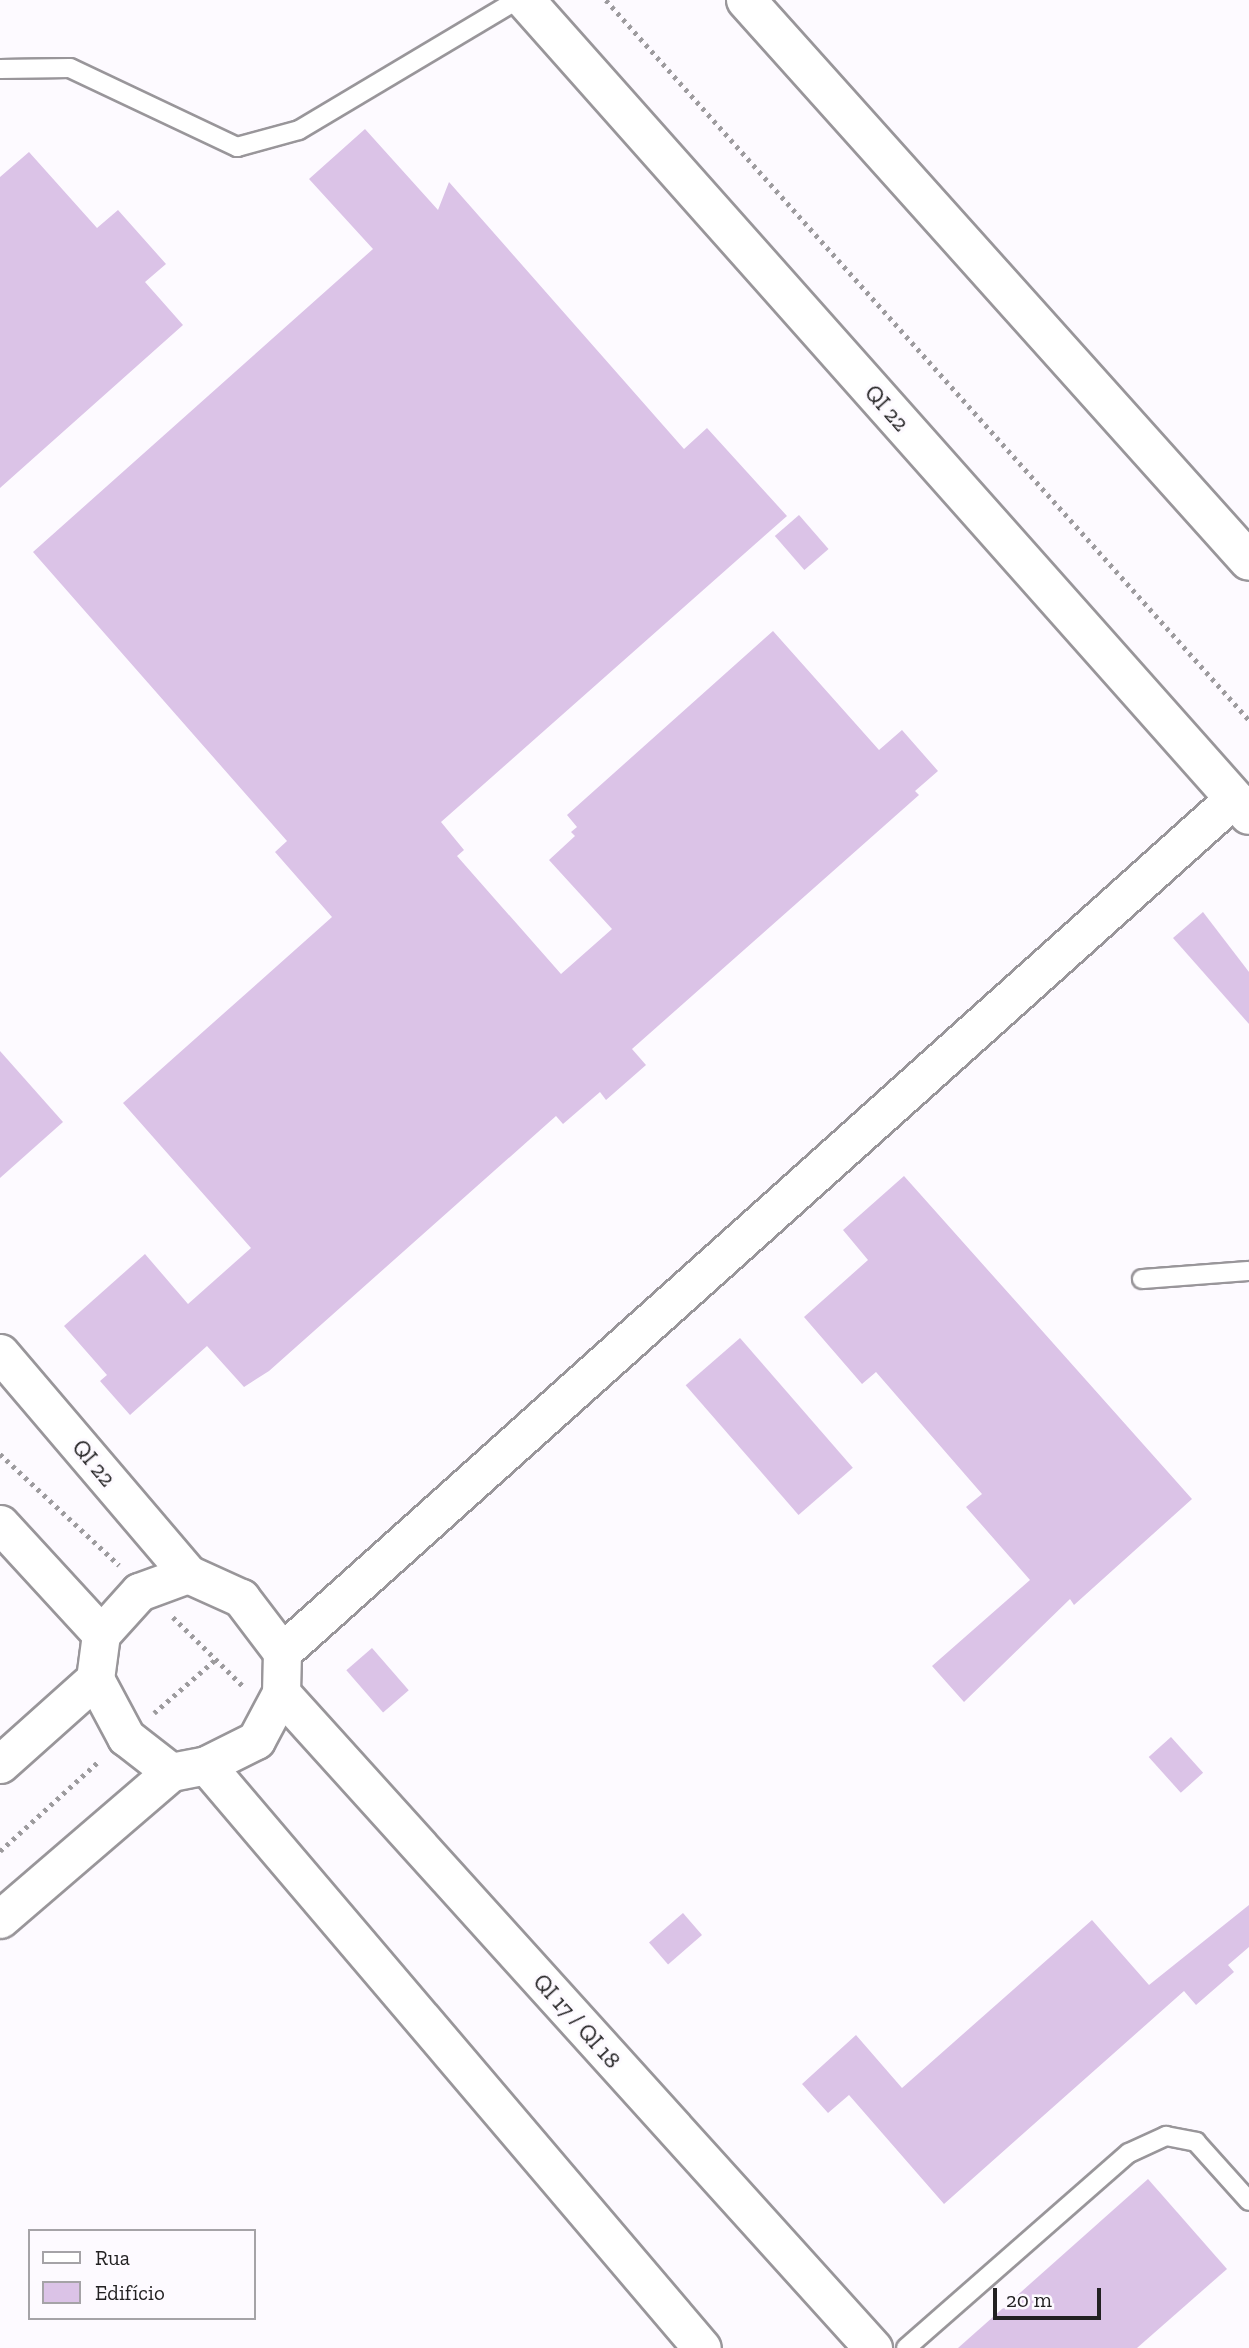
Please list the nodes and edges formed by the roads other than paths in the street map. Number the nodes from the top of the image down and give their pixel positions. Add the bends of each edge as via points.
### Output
1 (517, 0) edge
2 (525, 0) edge
3 (746, 0) edge
4 (0, 69) edge
5 (1249, 561) edge
6 (1241, 807) edge
7 (1249, 1270) edge
8 (1142, 1279) dead end
9 (0, 1353) edge
10 (0, 1524) edge
11 (188, 1574) junction
12 (100, 1634) junction
13 (282, 1652) junction
14 (95, 1679) junction
15 (281, 1693) junction
16 (0, 1764) edge
17 (205, 1765) junction
18 (170, 1773) junction
19 (0, 1919) edge
20 (1249, 2201) edge
21 (702, 2348) edge
22 (873, 2348) edge
23 (906, 2348) edge

1 - 4 lane via 299,130 237,146 70,68
2 - 6 street, QI 22
3 - 5 street
6 - 13 street
7 - 8 lane
9 - 11 street, QI 22
10 - 12 street
11 - 12 street via 139,1592
11 - 13 street via 241,1598
12 - 14 street
13 - 15 street
14 - 16 street
14 - 18 street via 126,1737
15 - 17 street via 256,1741
15 - 22 street, QI 17 / QI 18
17 - 18 street
17 - 21 street
18 - 19 street
20 - 23 lane via 1196,2142 1166,2136 1129,2153

